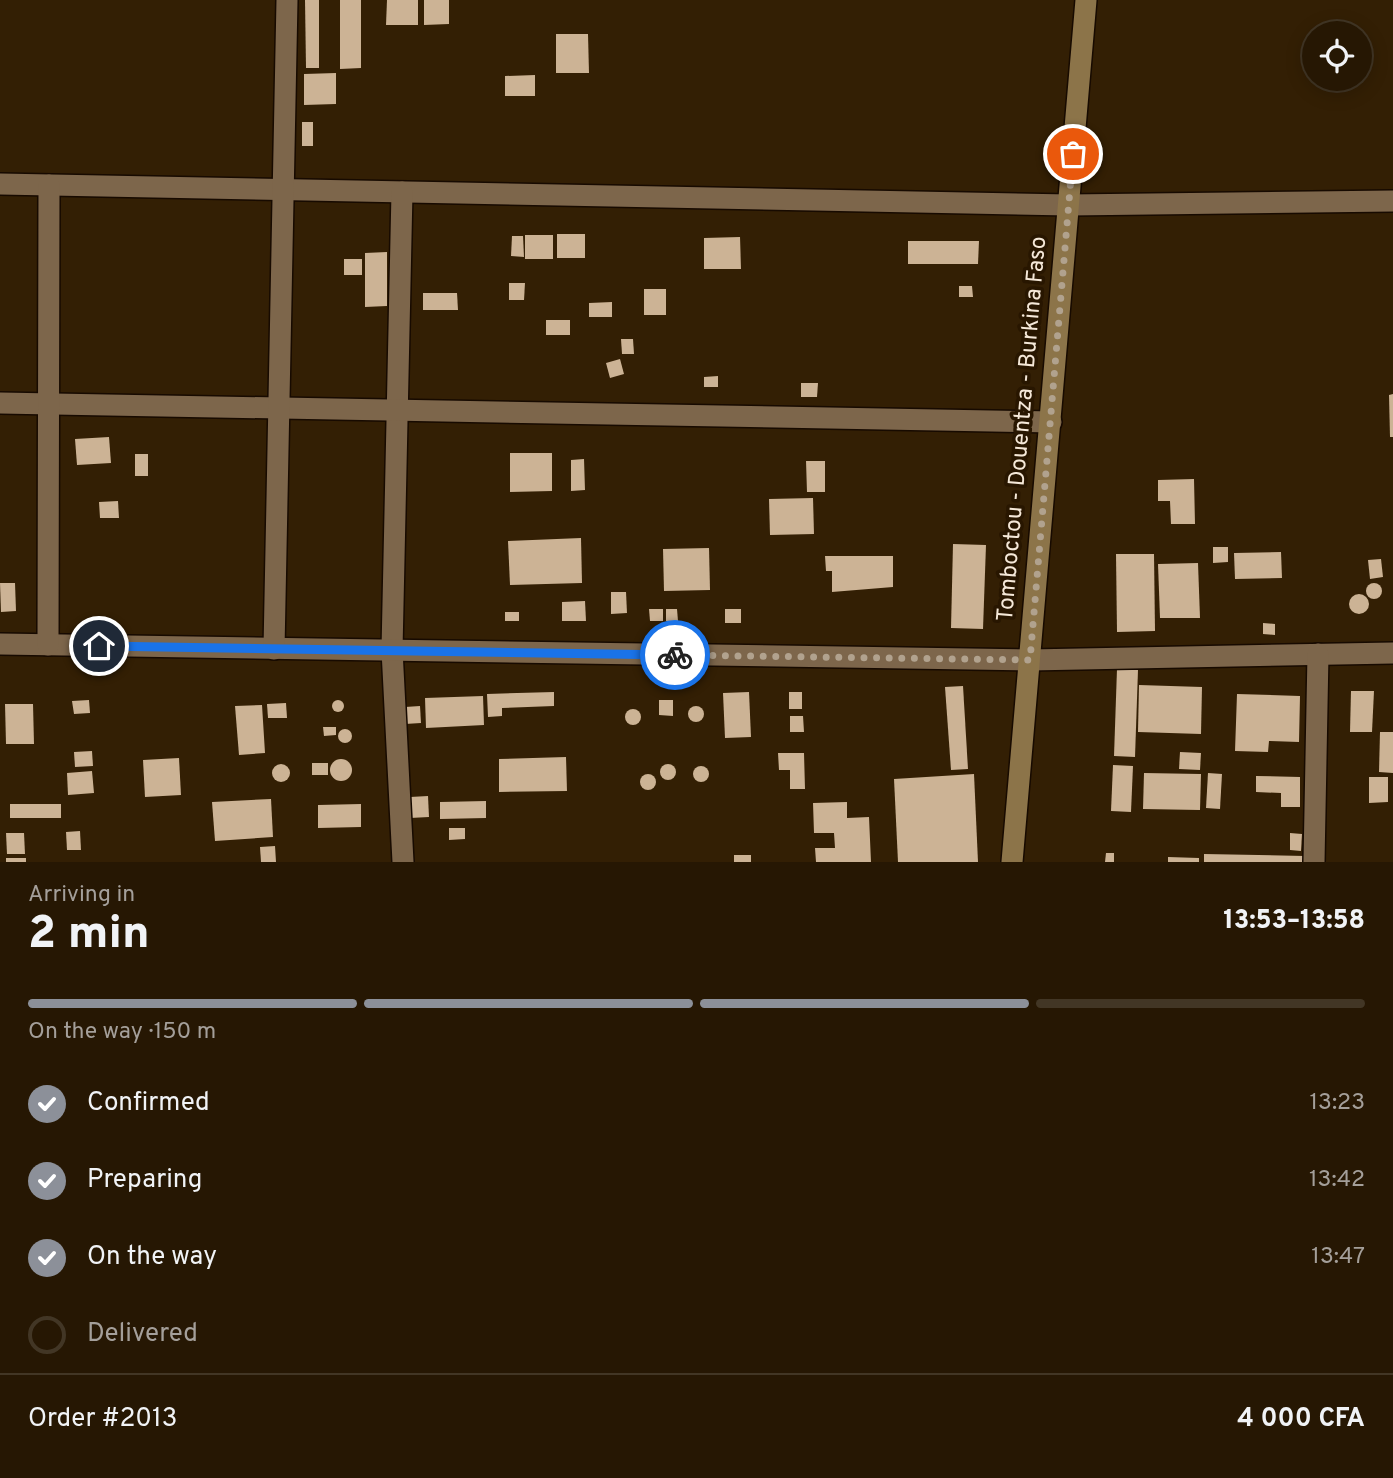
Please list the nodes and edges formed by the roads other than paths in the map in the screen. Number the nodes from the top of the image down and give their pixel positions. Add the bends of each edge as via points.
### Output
1 (287, 0) edge
2 (1086, 0) edge
3 (0, 184) edge
4 (49, 185) junction
5 (283, 190) junction
6 (402, 192) junction
7 (1393, 201) edge
8 (1069, 205) junction
9 (0, 404) edge
10 (49, 404) junction
11 (279, 408) junction
12 (397, 410) junction
13 (1051, 422) junction
14 (0, 644) edge
15 (48, 645) junction
16 (274, 649) junction
17 (392, 650) junction
18 (1393, 653) edge
19 (1318, 654) junction
20 (1030, 660) junction
21 (403, 862) edge
22 (1012, 862) edge
23 (1314, 862) edge

1 - 5 street
2 - 8 main road, Tomboctou - Douentza - Burkina Faso
3 - 4 street
4 - 5 street
4 - 10 street
5 - 6 street
5 - 11 street
6 - 8 street
6 - 12 street
7 - 8 street
8 - 13 main road, Tomboctou - Douentza - Burkina Faso
9 - 10 street
10 - 11 street
10 - 15 street
11 - 12 street
11 - 16 street
12 - 13 street
12 - 17 street
13 - 20 main road, Tomboctou - Douentza - Burkina Faso
14 - 15 street
15 - 16 street
16 - 17 street
17 - 20 street
17 - 21 street
18 - 19 street
19 - 20 street
19 - 23 street
20 - 22 main road, Tomboctou - Douentza - Burkina Faso

